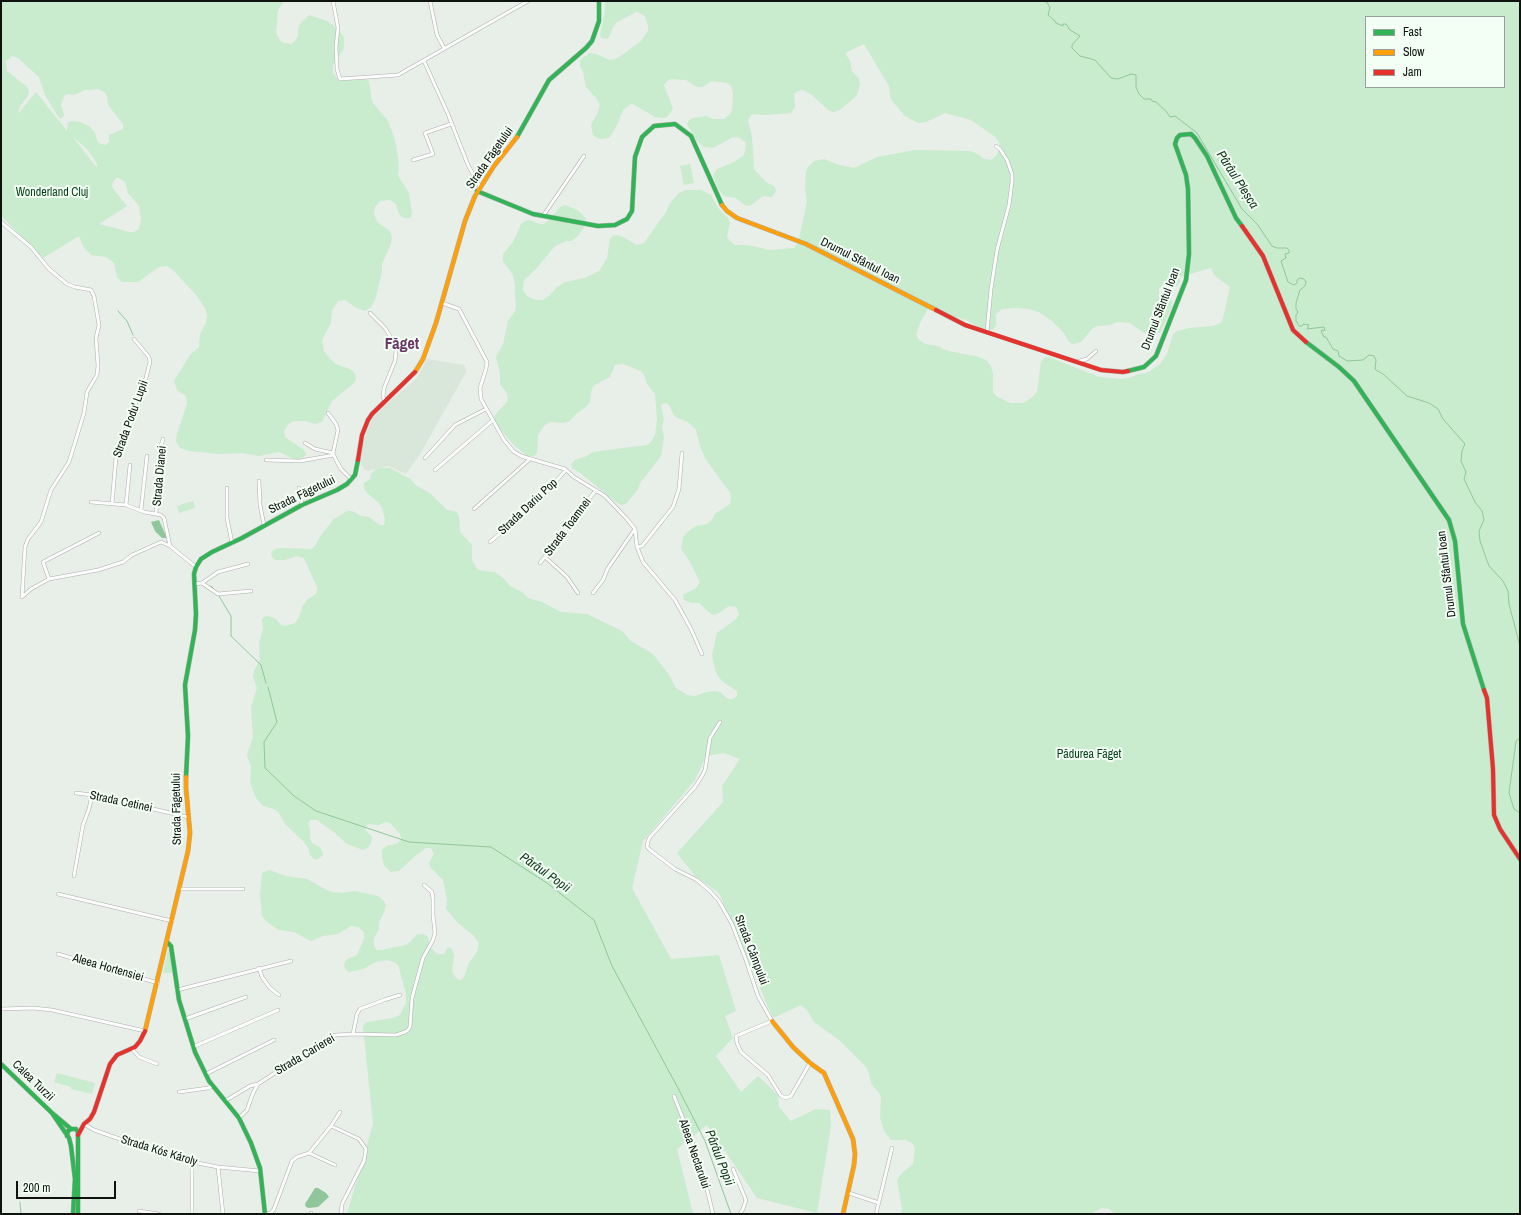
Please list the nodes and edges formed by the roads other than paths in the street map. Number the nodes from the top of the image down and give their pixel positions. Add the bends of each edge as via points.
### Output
1 (333, 1) edge
2 (430, 1) edge
3 (528, 1) edge
4 (599, 1) edge
5 (444, 48) junction
6 (424, 61) junction
7 (451, 124) junction
8 (996, 146) dead end
9 (584, 156) dead end
10 (413, 160) dead end
11 (478, 189) junction
12 (543, 216) junction
13 (1, 222) edge
14 (442, 303) junction
15 (370, 313) dead end
16 (987, 332) junction
17 (134, 339) dead end
18 (1096, 351) dead end
19 (1076, 362) junction
20 (385, 400) junction
21 (486, 408) junction
22 (328, 413) dead end
23 (492, 421) junction
24 (163, 439) dead end
25 (305, 443) dead end
26 (682, 453) dead end
27 (334, 454) junction
28 (147, 456) dead end
29 (425, 458) dead end
30 (530, 459) junction
31 (266, 460) dead end
32 (130, 465) dead end
33 (435, 470) dead end
34 (566, 470) junction
35 (351, 479) junction
36 (258, 481) dead end
37 (227, 488) dead end
38 (299, 488) dead end
39 (596, 490) junction
40 (90, 502) dead end
41 (112, 504) junction
42 (126, 505) junction
43 (302, 505) junction
44 (474, 509) dead end
45 (141, 510) junction
46 (156, 513) junction
47 (264, 525) junction
48 (635, 529) junction
49 (99, 533) dead end
50 (490, 542) dead end
51 (232, 543) junction
52 (170, 546) junction
53 (637, 547) junction
54 (545, 557) junction
55 (540, 563) dead end
56 (248, 564) dead end
57 (196, 567) junction
58 (49, 579) junction
59 (202, 583) junction
60 (195, 584) junction
61 (251, 591) dead end
62 (578, 593) dead end
63 (593, 593) dead end
64 (702, 654) dead end
65 (720, 722) dead end
66 (76, 794) dead end
67 (92, 795) junction
68 (188, 817) junction
69 (1520, 859) edge
70 (74, 876) dead end
71 (424, 885) dead end
72 (179, 889) junction
73 (243, 889) dead end
74 (58, 894) dead end
75 (172, 921) junction
76 (167, 942) junction
77 (58, 954) dead end
78 (291, 961) dead end
79 (259, 968) junction
80 (158, 983) junction
81 (177, 990) junction
82 (279, 995) dead end
83 (400, 995) dead end
84 (246, 997) dead end
85 (226, 1007) dead end
86 (1, 1009) edge
87 (278, 1010) dead end
88 (185, 1019) junction
89 (772, 1021) junction
90 (145, 1030) junction
91 (353, 1034) junction
92 (274, 1040) dead end
93 (193, 1047) junction
94 (132, 1049) junction
95 (810, 1063) junction
96 (1, 1064) edge
97 (158, 1064) dead end
98 (206, 1074) junction
99 (258, 1084) junction
100 (213, 1086) junction
101 (179, 1092) dead end
102 (674, 1096) dead end
103 (225, 1101) junction
104 (340, 1112) dead end
105 (52, 1113) junction
106 (239, 1118) junction
107 (84, 1124) junction
108 (331, 1126) junction
109 (72, 1128) junction
110 (78, 1136) junction
111 (68, 1137) junction
112 (892, 1148) dead end
113 (310, 1153) junction
114 (192, 1162) junction
115 (335, 1166) dead end
116 (218, 1167) junction
117 (733, 1169) dead end
118 (260, 1171) junction
119 (849, 1193) junction
120 (879, 1203) junction
121 (139, 1210) dead end
122 (74, 1214) edge
123 (78, 1214) edge
124 (159, 1214) edge
125 (192, 1214) edge
126 (223, 1214) edge
127 (264, 1214) edge
128 (341, 1214) edge
129 (713, 1214) edge
130 (740, 1214) edge
131 (844, 1214) edge
132 (876, 1214) edge

1 - 6 street via 338,28 336,47 340,79 398,75
2 - 5 street via 437,35
3 - 5 street
4 - 11 main road, Strada Făgetului via 599,21 592,41 549,80 521,132
5 - 6 street
6 - 7 street
7 - 10 street via 425,133 433,154
7 - 11 street
8 - 16 street via 1007,160 1012,182 1009,205 997,250
9 - 12 street
11 - 12 main road, Drumul Sfântul Ioan via 520,210
11 - 14 main road, Strada Făgetului via 465,221
12 - 16 main road, Drumul Sfântul Ioan via 604,227 623,222 632,208 635,157 640,140 654,126 675,124 686,131 693,140 718,199 732,215 806,244 965,325
13 - 58 street via 31,247 49,270 66,284 91,290 99,325 96,338 97,375 87,392 84,413 69,462 51,490 41,522 25,547 22,597
14 - 20 main road, Strada Făgetului via 420,366 411,378
14 - 21 street via 459,309 486,362 480,388
15 - 20 street via 386,328 395,344 395,361 384,388
16 - 19 main road, Drumul Sfântul Ioan
17 - 41 street, Strada Podu' Lupii via 150,362 116,457
18 - 19 street via 1087,359
19 - 69 main road, Drumul Sfântul Ioan via 1106,372 1129,372 1144,367 1158,352 1186,280 1188,267 1188,189 1175,144 1180,135 1191,134 1207,156 1236,218 1263,256 1294,330 1354,381 1449,520 1455,541 1463,624 1487,698 1494,815
20 - 35 main road, Strada Făgetului via 368,420 362,435 357,471
21 - 23 street
21 - 29 street via 455,425
22 - 27 street via 338,430
23 - 30 street via 514,451
23 - 33 street
24 - 46 street, Strada Dianei via 160,449
25 - 27 street via 315,449
26 - 53 street via 679,489 673,507 642,546
27 - 31 street via 300,462
27 - 35 street via 341,469
28 - 45 street, Strada Dianei
30 - 34 street
30 - 44 street
32 - 42 street
34 - 39 street
34 - 50 street, Strada Dariu Pop via 540,499
35 - 43 main road, Strada Făgetului via 337,490
36 - 47 street
37 - 51 street via 227,518
38 - 43 street
39 - 48 street via 613,504
39 - 54 street, Strada Toamnei
40 - 41 street, Strada Dianei
41 - 42 street, Strada Dianei
42 - 45 street, Strada Dianei
43 - 47 main road, Strada Făgetului
45 - 46 street, Strada Dianei
46 - 52 street, Strada Dianei via 164,518
47 - 51 main road, Strada Făgetului
48 - 53 street
48 - 63 street
49 - 58 street via 43,562
51 - 57 main road, Strada Făgetului via 201,559
52 - 57 street
52 - 58 street via 161,542 132,555 123,562 98,570
53 - 64 street via 643,562 675,600
54 - 55 street, Strada Toamnei
54 - 62 street via 567,576
56 - 59 street via 218,572
57 - 60 main road, Strada Făgetului
59 - 60 street
59 - 61 street via 218,594
60 - 68 main road, Strada Făgetului via 195,630 185,685
65 - 89 street, Strada Câmpului via 710,738 702,776 650,837 647,847 679,871 702,883 719,902 732,924 758,996
66 - 67 street, Strada Cetinei
67 - 68 street, Strada Cetinei
67 - 70 street via 82,825
68 - 72 main road, Strada Făgetului via 190,842
71 - 91 street, Strada Carierei via 432,892 434,899 434,933 423,958 412,998 410,1027 396,1035
72 - 73 street
72 - 75 main road, Strada Făgetului
74 - 75 street
75 - 76 main road, Strada Făgetului
76 - 80 main road, Strada Făgetului
76 - 81 main road via 171,946
77 - 80 street, Aleea Hortensiei
78 - 79 street
79 - 81 street
79 - 82 street via 266,983
80 - 90 main road, Strada Făgetului
81 - 88 main road
83 - 91 street via 360,1009
84 - 88 street
85 - 88 street
86 - 90 street via 52,1010
87 - 93 street
88 - 93 main road
89 - 95 main road, Strada Câmpului via 785,1039
89 - 95 street via 736,1036 745,1056 768,1075 781,1096 791,1096
90 - 94 main road, Strada Făgetului via 140,1041
91 - 99 street, Strada Carierei via 330,1037
92 - 98 street
93 - 98 main road
94 - 97 street via 139,1057
94 - 107 main road, Strada Făgetului via 117,1055 110,1064 94,1112
95 - 119 main road, Strada Câmpului via 826,1076 853,1139 855,1154
96 - 105 main road, Calea Turzii
98 - 100 main road
99 - 103 street, Strada Carierei
99 - 106 street via 247,1110
100 - 101 street
100 - 103 main road
102 - 129 street, Aleea Nectarului via 695,1149
103 - 106 main road
104 - 108 street
105 - 109 main road, Calea Turzii
105 - 111 main road, Calea Turzii
106 - 118 main road
107 - 109 main road
107 - 110 main road, Strada Făgetului
107 - 114 street, Strada Kós Károly via 94,1130 176,1159
108 - 113 street
108 - 128 street via 359,1139 366,1149 364,1161 342,1204
109 - 110 main road, Calea Turzii via 77,1131
109 - 111 main road via 68,1131
110 - 111 main road via 75,1140
110 - 123 main road, Calea Turzii
111 - 122 main road, Calea Turzii via 74,1168
112 - 120 street
113 - 115 street
113 - 127 street via 292,1161 274,1209 271,1213
114 - 116 street, Strada Kós Károly
114 - 125 street
116 - 118 street, Strada Kós Károly
116 - 126 street
117 - 130 street via 746,1200
118 - 127 main road
119 - 120 street
119 - 131 main road, Strada Câmpului
120 - 132 street
121 - 124 street

